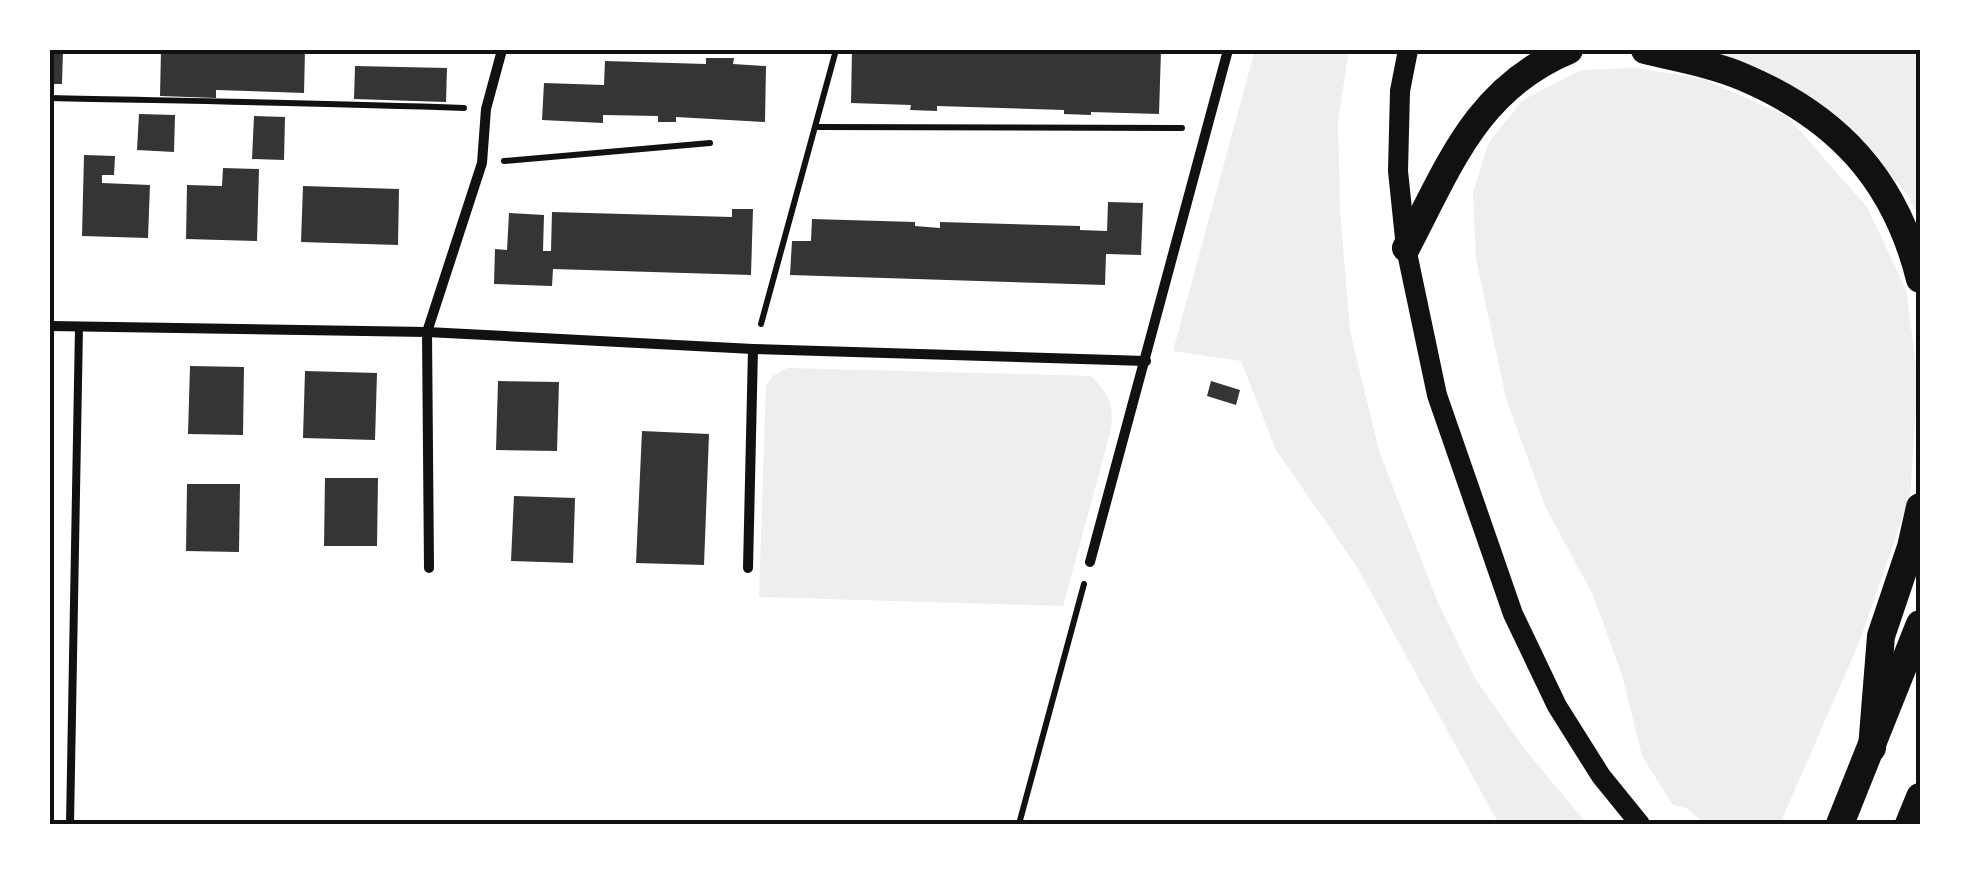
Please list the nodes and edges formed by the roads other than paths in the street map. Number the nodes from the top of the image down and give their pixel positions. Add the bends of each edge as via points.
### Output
1 (502, 50) edge
2 (1228, 50) edge
3 (1408, 50) edge
4 (1569, 50) edge
5 (1645, 50) edge
6 (1406, 248) junction
7 (1920, 279) edge
8 (50, 326) edge
9 (78, 327) junction
10 (427, 332) junction
11 (754, 349) junction
12 (1146, 361) junction
13 (1920, 507) edge
14 (1090, 562) road end
15 (428, 568) dead end
16 (748, 568) dead end
17 (1920, 624) edge
18 (1872, 748) junction
19 (1920, 797) edge
20 (70, 824) edge
21 (1640, 824) edge
22 (1840, 824) edge
23 (1909, 824) edge

1 - 10 street via 486,109 482,162
2 - 12 street
3 - 6 main road via 1398,171
4 - 6 highway via 1536,66 1488,106 1459,146
5 - 7 highway via 1740,76 1842,137 1880,182 1911,243
6 - 21 main road via 1437,394 1513,614 1557,706
8 - 9 street
9 - 10 street
9 - 20 lane
10 - 11 street
10 - 15 street
11 - 12 street
11 - 16 street
12 - 14 street
13 - 18 highway via 1881,636
17 - 18 highway
18 - 22 highway
19 - 23 highway

